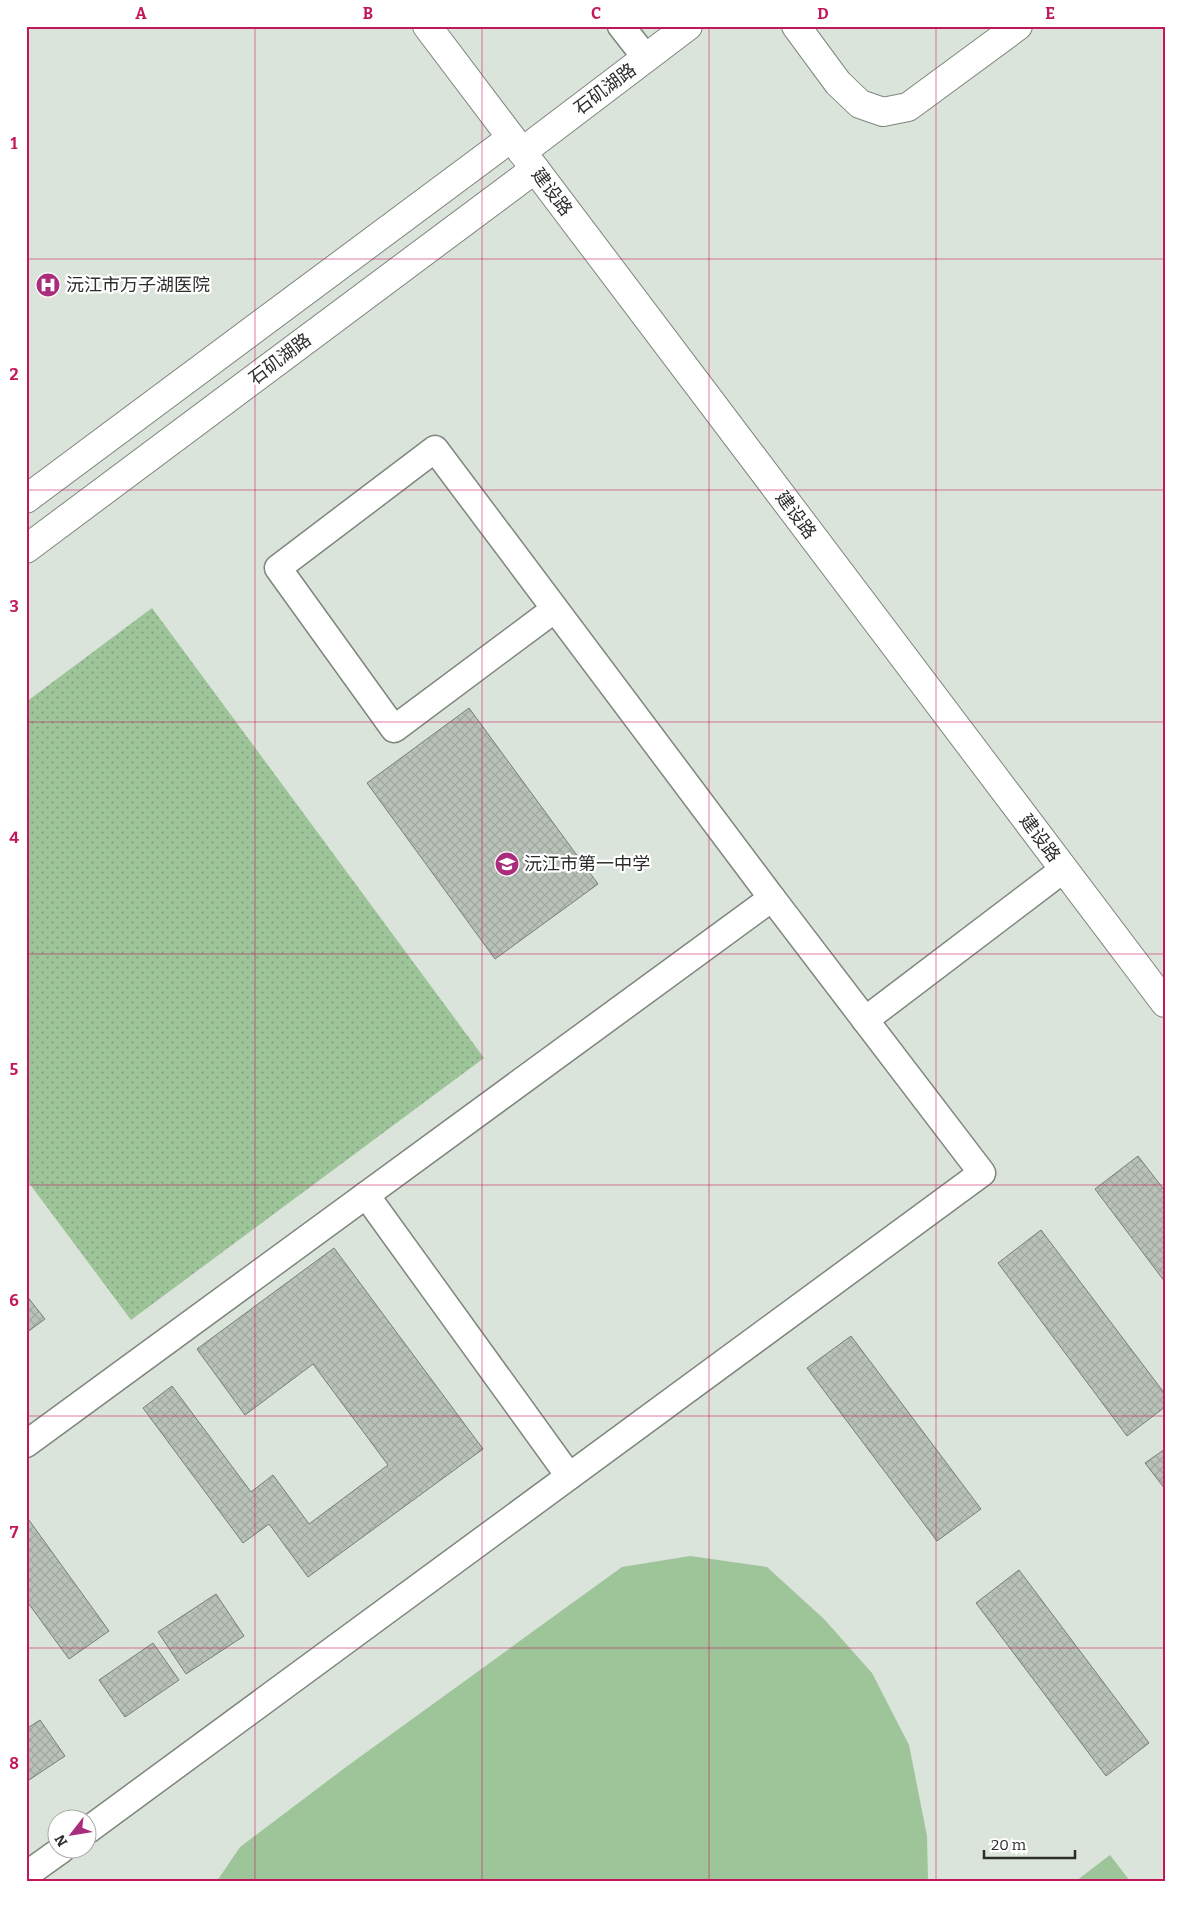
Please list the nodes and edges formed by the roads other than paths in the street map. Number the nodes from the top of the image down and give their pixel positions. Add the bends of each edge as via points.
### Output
1 (427, 26) edge
2 (621, 26) edge
3 (688, 26) edge
4 (796, 26) edge
5 (1018, 26) edge
6 (646, 58) junction
7 (523, 153) junction
8 (26, 499) edge
9 (26, 548) edge
10 (555, 609) junction
11 (1064, 869) junction
12 (772, 898) junction
13 (1165, 1004) edge
14 (865, 1020) junction
15 (366, 1195) junction
16 (26, 1444) edge
17 (569, 1476) junction
18 (98, 1823) edge
19 (48, 1859) edge
20 (26, 1875) edge

1 - 7 street, 建设路
2 - 6 street
3 - 6 street, 石矶湖路
4 - 5 street via 838,83 860,104 883,112 908,107
6 - 7 street, 石矶湖路
7 - 8 street, 石矶湖路
7 - 9 street, 石矶湖路
7 - 11 street, 建设路
10 - 10 street via 435,449 278,568 394,730
10 - 12 street
11 - 13 street, 建设路
11 - 14 street
12 - 14 street
12 - 15 street
14 - 17 street via 982,1173
15 - 16 street
15 - 17 street
17 - 18 street
19 - 20 street

